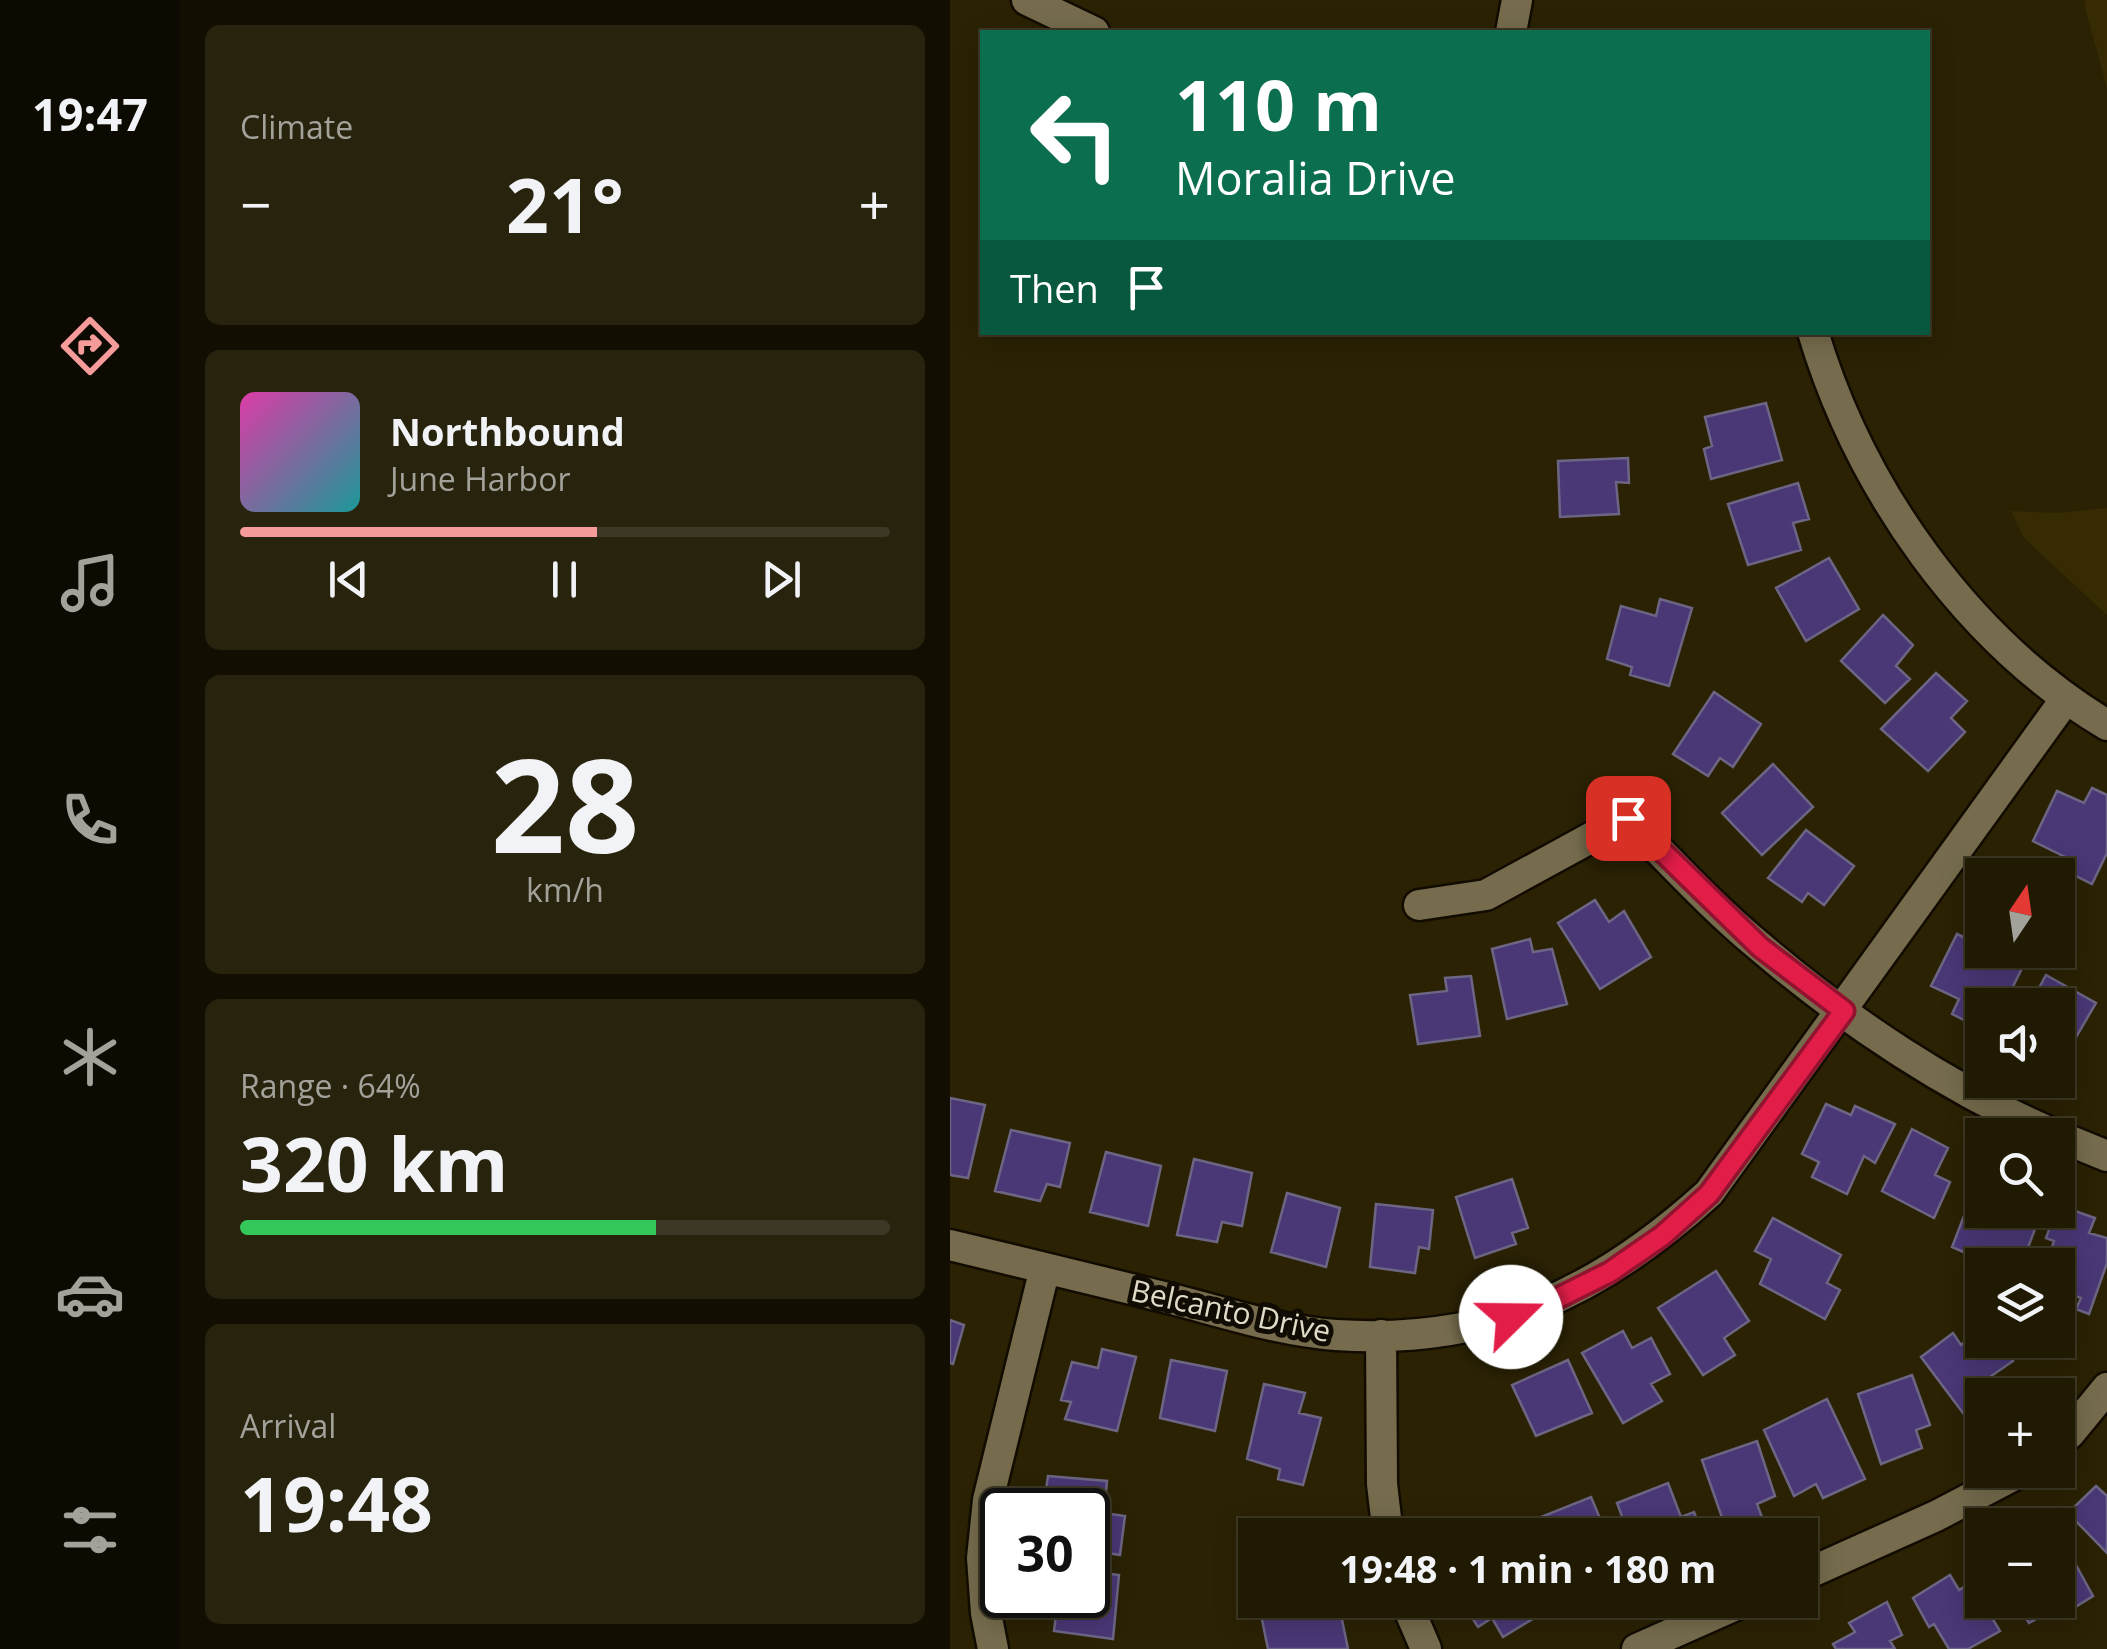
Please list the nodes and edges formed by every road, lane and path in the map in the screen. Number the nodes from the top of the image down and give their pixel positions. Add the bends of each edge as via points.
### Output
1 (1027, 0) edge
2 (1517, 0) edge
3 (1090, 30) edge
4 (1511, 30) edge
5 (1814, 335) edge
6 (2065, 700) junction
7 (2107, 724) edge
8 (1419, 905) dead end
9 (1844, 1011) junction
10 (2017, 1118) edge
11 (2075, 1143) edge
12 (2107, 1156) edge
13 (950, 1246) edge
14 (1045, 1268) junction
15 (1381, 1335) junction
16 (2107, 1388) edge
17 (2075, 1427) edge
18 (1990, 1488) edge
19 (1386, 1518) edge
20 (1818, 1569) edge
21 (1413, 1618) edge
22 (1707, 1618) edge
23 (993, 1649) edge
24 (1426, 1649) edge
25 (1637, 1649) edge

1 - 3 street
2 - 4 street
5 - 6 street via 1826,379 1900,519 1995,638
6 - 7 street
6 - 9 street, Belcanto Drive
8 - 9 street via 1486,895 1628,818 1760,947
9 - 10 street
9 - 15 street, Belcanto Drive via 1709,1194 1662,1236 1610,1272 1534,1310 1440,1333
11 - 12 street
13 - 14 street, Belcanto Drive
14 - 15 street, Belcanto Drive via 1292,1328
14 - 23 street via 988,1500 982,1558
15 - 19 street
16 - 17 street
18 - 20 street
21 - 24 street
22 - 25 street

